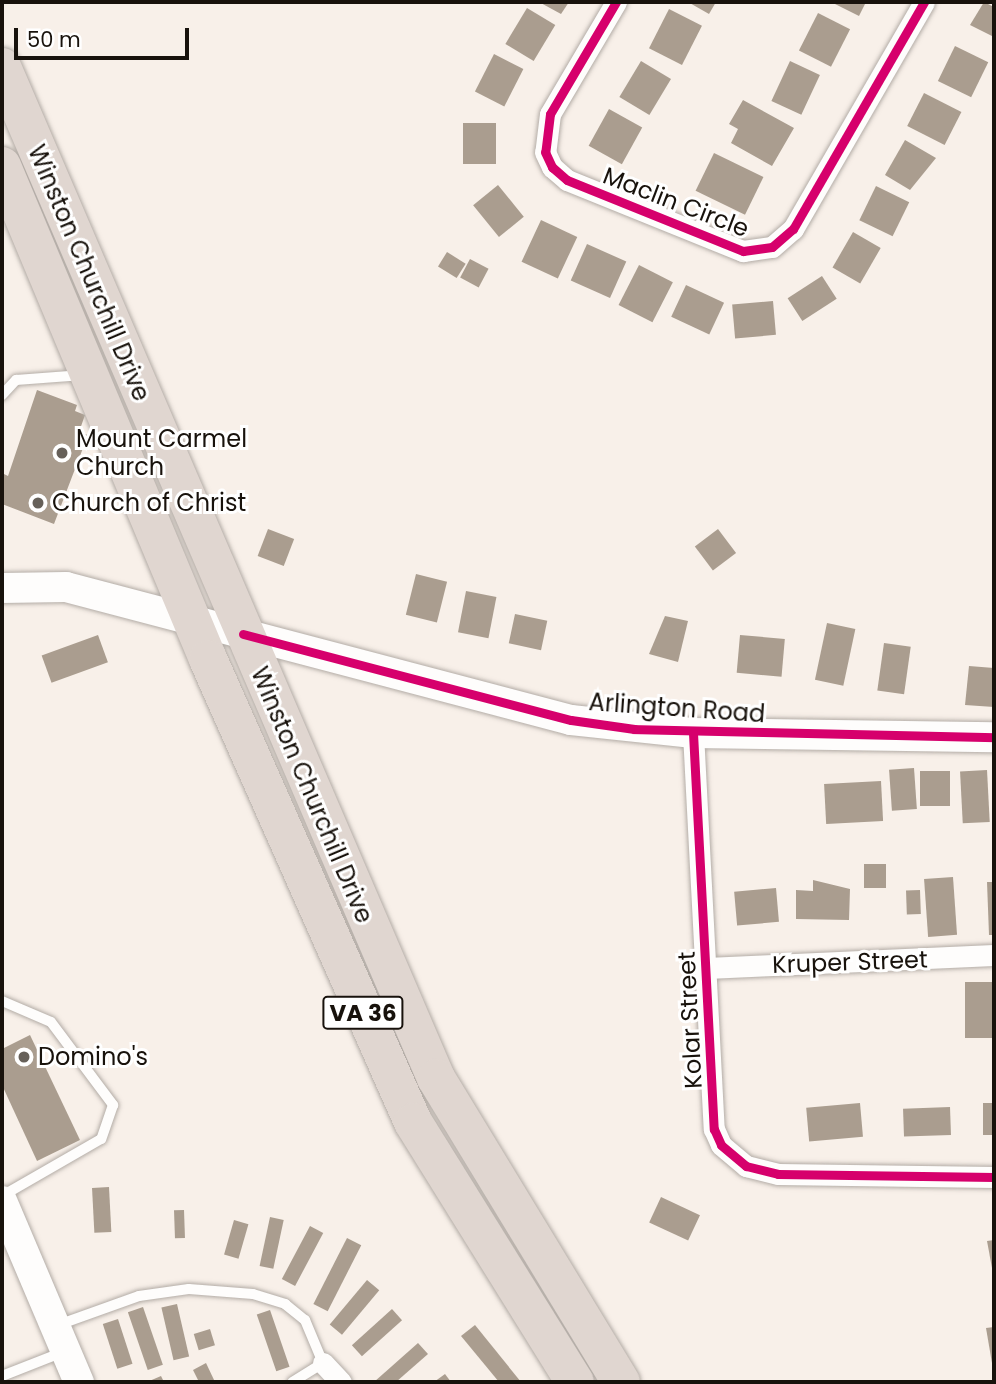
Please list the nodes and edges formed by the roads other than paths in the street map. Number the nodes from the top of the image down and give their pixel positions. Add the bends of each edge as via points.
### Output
1 (616, 2) edge
2 (923, 2) edge
3 (2, 67) edge
4 (2, 166) edge
5 (90, 373) junction
6 (2, 395) edge
7 (2, 588) edge
8 (193, 621) junction
9 (243, 634) junction
10 (693, 733) junction
11 (994, 737) edge
12 (994, 955) edge
13 (706, 968) junction
14 (2, 1001) edge
15 (994, 1177) edge
16 (2, 1196) edge
17 (5, 1220) edge
18 (61, 1339) junction
19 (323, 1363) junction
20 (2, 1376) edge
21 (596, 1378) edge
22 (79, 1382) edge
23 (292, 1382) edge
24 (341, 1382) edge

1 - 2 street, Maclin Circle via 550,114 545,152 552,167 567,180 743,251 772,247 793,229
3 - 9 highway, Winston Churchill Drive
4 - 5 highway, Winston Churchill Drive
5 - 6 lane via 16,380
5 - 8 highway, Winston Churchill Drive
7 - 8 street, Arlington Road via 65,587
8 - 9 street, Arlington Road
8 - 21 highway, Winston Churchill Drive / VA 36 via 413,1122
9 - 10 street, Arlington Road via 571,720
9 - 21 highway, Winston Churchill Drive / VA 36 via 436,1079
10 - 11 street, Arlington Road
10 - 13 street, Kolar Street
12 - 13 street, Kruper Street
13 - 15 street, Kolar Street via 714,1129 721,1145 746,1166 778,1174 870,1179
14 - 16 lane via 51,1022 113,1105 101,1139
17 - 18 street
18 - 19 lane via 139,1296 223,1289 295,1309
18 - 20 lane
18 - 22 street
19 - 23 lane
19 - 24 street

